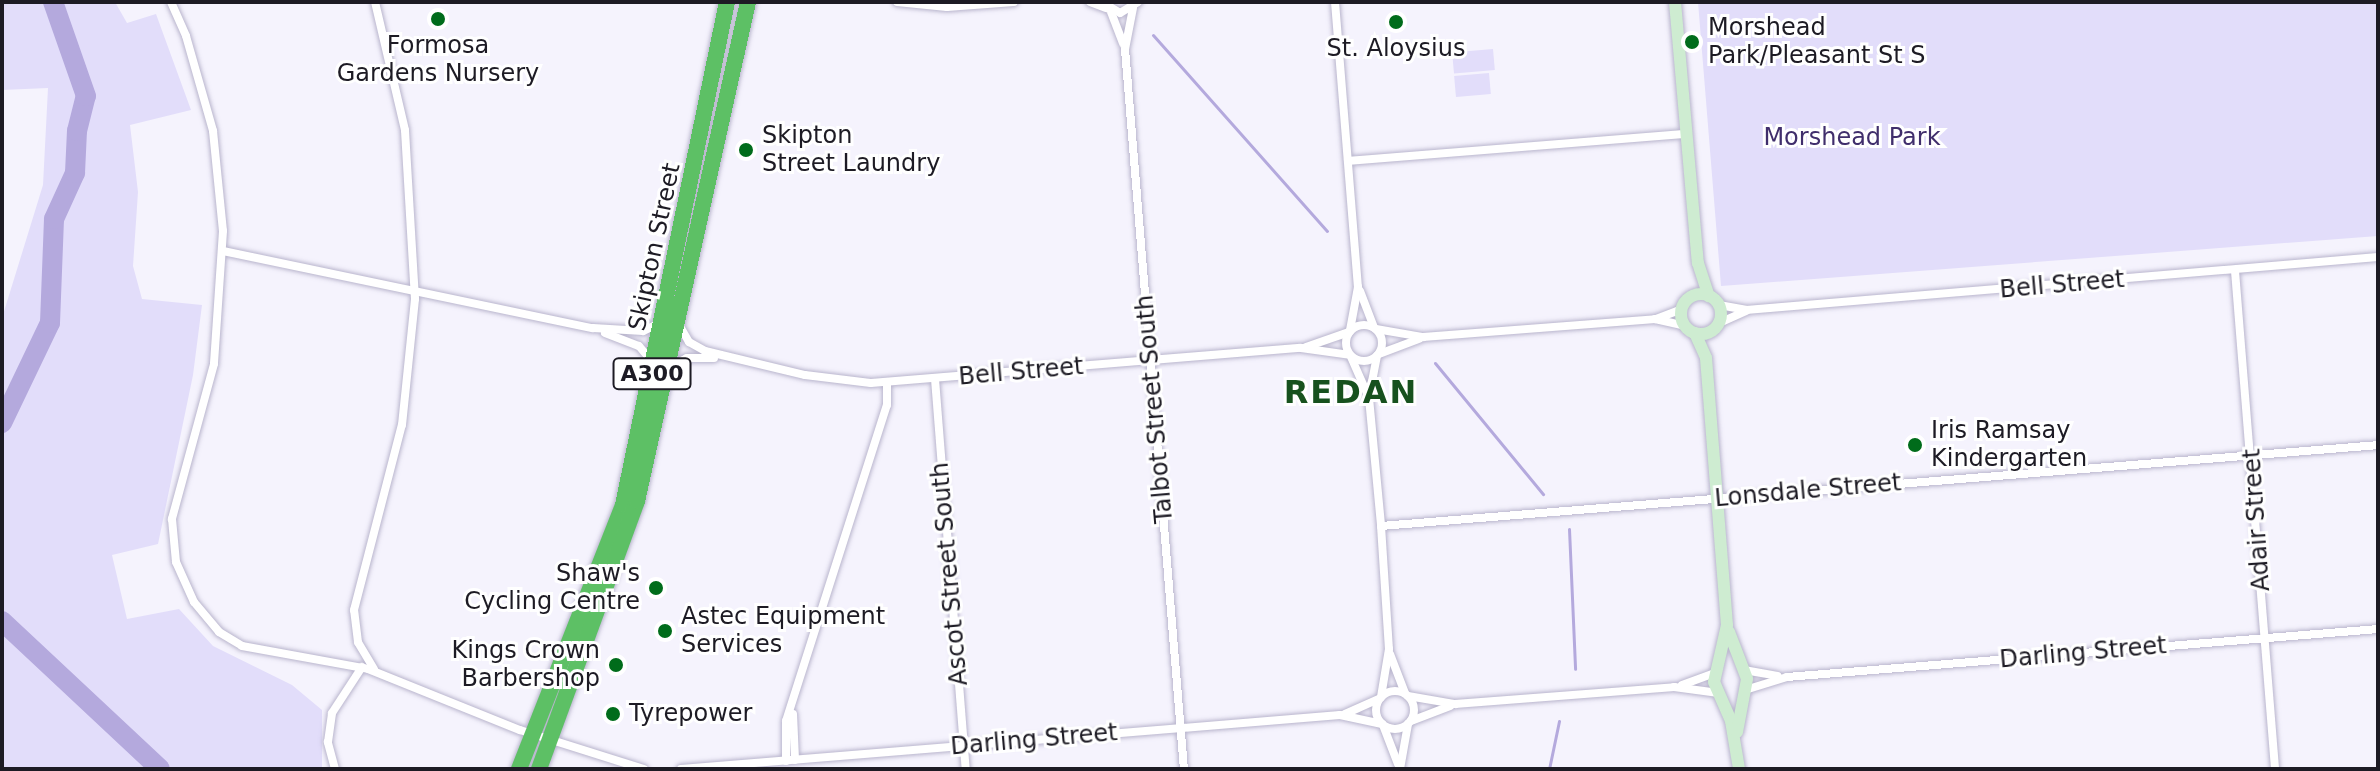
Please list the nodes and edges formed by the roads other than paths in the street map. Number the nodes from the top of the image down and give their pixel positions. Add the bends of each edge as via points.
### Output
1 (171, 2) edge
2 (375, 2) edge
3 (727, 2) edge
4 (748, 2) edge
5 (897, 2) edge
6 (1014, 2) edge
7 (1090, 2) edge
8 (1335, 2) edge
9 (1675, 2) edge
10 (1136, 5) edge
11 (1106, 7) edge
12 (1125, 49) junction
13 (1686, 134) junction
14 (1348, 161) junction
15 (223, 251) junction
16 (2378, 257) edge
17 (1698, 263) junction
18 (2235, 271) junction
19 (1358, 287) junction
20 (415, 290) junction
21 (1709, 296) junction
22 (1692, 297) junction
23 (1719, 305) junction
24 (1682, 309) junction
25 (1746, 310) junction
26 (1655, 319) junction
27 (671, 321) junction
28 (1716, 327) junction
29 (593, 328) junction
30 (1375, 328) junction
31 (1690, 329) junction
32 (1349, 331) junction
33 (1423, 337) junction
34 (1301, 348) junction
35 (1378, 354) junction
36 (1351, 356) junction
37 (1706, 358) junction
38 (1150, 360) junction
39 (742, 362) junction
40 (660, 368) junction
41 (935, 379) junction
42 (887, 383) junction
43 (1369, 398) junction
44 (2378, 445) edge
45 (2252, 455) junction
46 (1716, 499) junction
47 (1381, 526) junction
48 (1727, 625) junction
49 (2378, 629) edge
50 (2266, 638) junction
51 (1389, 649) junction
52 (362, 667) junction
53 (1742, 669) junction
54 (1718, 671) junction
55 (382, 676) junction
56 (1787, 677) junction
57 (1674, 687) junction
58 (1744, 691) junction
59 (1720, 694) junction
60 (1407, 696) junction
61 (1380, 698) junction
62 (1455, 704) junction
63 (1340, 715) junction
64 (1409, 722) junction
65 (1383, 724) junction
66 (1181, 727) junction
67 (532, 734) junction
68 (551, 738) junction
69 (1736, 738) junction
70 (964, 745) junction
71 (790, 760) junction
72 (541, 766) edge
73 (748, 766) edge
74 (335, 769) edge
75 (519, 769) edge
76 (644, 769) edge
77 (681, 769) edge
78 (966, 769) edge
79 (1184, 769) edge
80 (1399, 769) edge
81 (1739, 769) edge
82 (2275, 769) edge

1 - 15 street via 213,131
2 - 20 street via 405,130
3 - 27 highway, Skipton Street / A300
4 - 27 highway, Skipton Street / A300
5 - 6 street via 947,7
7 - 11 street
8 - 14 street
9 - 13 street
10 - 11 street via 1123,13
10 - 12 street, Talbot Street South
11 - 12 street, Talbot Street South
12 - 38 street, Talbot Street South
13 - 14 street
13 - 17 street
14 - 19 street
15 - 20 street
15 - 52 street via 213,372 174,508 172,539 181,577 205,617 237,643
16 - 18 street, Bell Street
17 - 21 street
17 - 22 street
18 - 25 street, Bell Street
18 - 45 street, Adair Street
19 - 30 street
19 - 32 street
20 - 29 street
20 - 55 street via 403,417 354,610 362,652
21 - 22 street
21 - 23 street
22 - 24 street
23 - 25 street, Bell Street
23 - 28 street
24 - 26 street
24 - 31 street
25 - 28 street, Bell Street
26 - 31 street
26 - 33 street
27 - 29 street via 643,331
27 - 39 street, Bell Street via 695,347
27 - 40 highway, Skipton Street / A300
28 - 31 street
28 - 37 street
29 - 40 street via 642,347
30 - 32 street via 1362,324
30 - 33 street
30 - 35 street via 1382,341
31 - 37 street
32 - 34 street, Bell Street
32 - 36 street via 1345,343
33 - 35 street
34 - 36 street, Bell Street
34 - 38 street, Bell Street
35 - 36 street via 1365,361
35 - 43 street
36 - 43 street
37 - 46 street
38 - 41 street, Bell Street
38 - 66 street, Talbot Street South
39 - 40 street, Bell Street via 694,357
39 - 42 street, Bell Street via 850,382
40 - 67 highway, Skipton Street / A300 via 623,505
40 - 68 highway, Skipton Street / A300 via 634,510
41 - 42 street, Bell Street
41 - 70 street, Ascot Street South
42 - 71 street via 886,407 785,730
43 - 47 street
44 - 45 street, Lonsdale Street
45 - 46 street, Lonsdale Street
45 - 50 street, Adair Street
46 - 47 street, Lonsdale Street
46 - 48 street
47 - 51 street
48 - 53 street
48 - 54 street
49 - 50 street, Darling Street
50 - 56 street, Darling Street
50 - 82 street, Adair Street
51 - 60 street
51 - 61 street
52 - 55 street
52 - 74 street via 332,713 328,742
53 - 54 street via 1729,664
53 - 56 street, Darling Street
53 - 58 street
54 - 57 street
54 - 59 street
55 - 67 street
56 - 58 street, Darling Street
57 - 59 street
57 - 62 street
58 - 59 street via 1734,698
58 - 69 street
59 - 69 street
60 - 61 street via 1393,691
60 - 62 street
60 - 64 street via 1414,708
61 - 63 street, Darling Street
61 - 65 street via 1376,711
62 - 64 street
63 - 65 street, Darling Street
63 - 66 street, Darling Street
64 - 65 street via 1396,729
64 - 80 street
65 - 80 street
66 - 70 street, Darling Street
66 - 79 street, Talbot Street South
67 - 68 street
67 - 75 highway, Skipton Street / A300
68 - 72 highway, Skipton Street / A300
68 - 76 street
69 - 81 street
70 - 71 street, Darling Street
70 - 78 street, Ascot Street South
71 - 73 street, Darling Street
73 - 77 street, Darling Street

